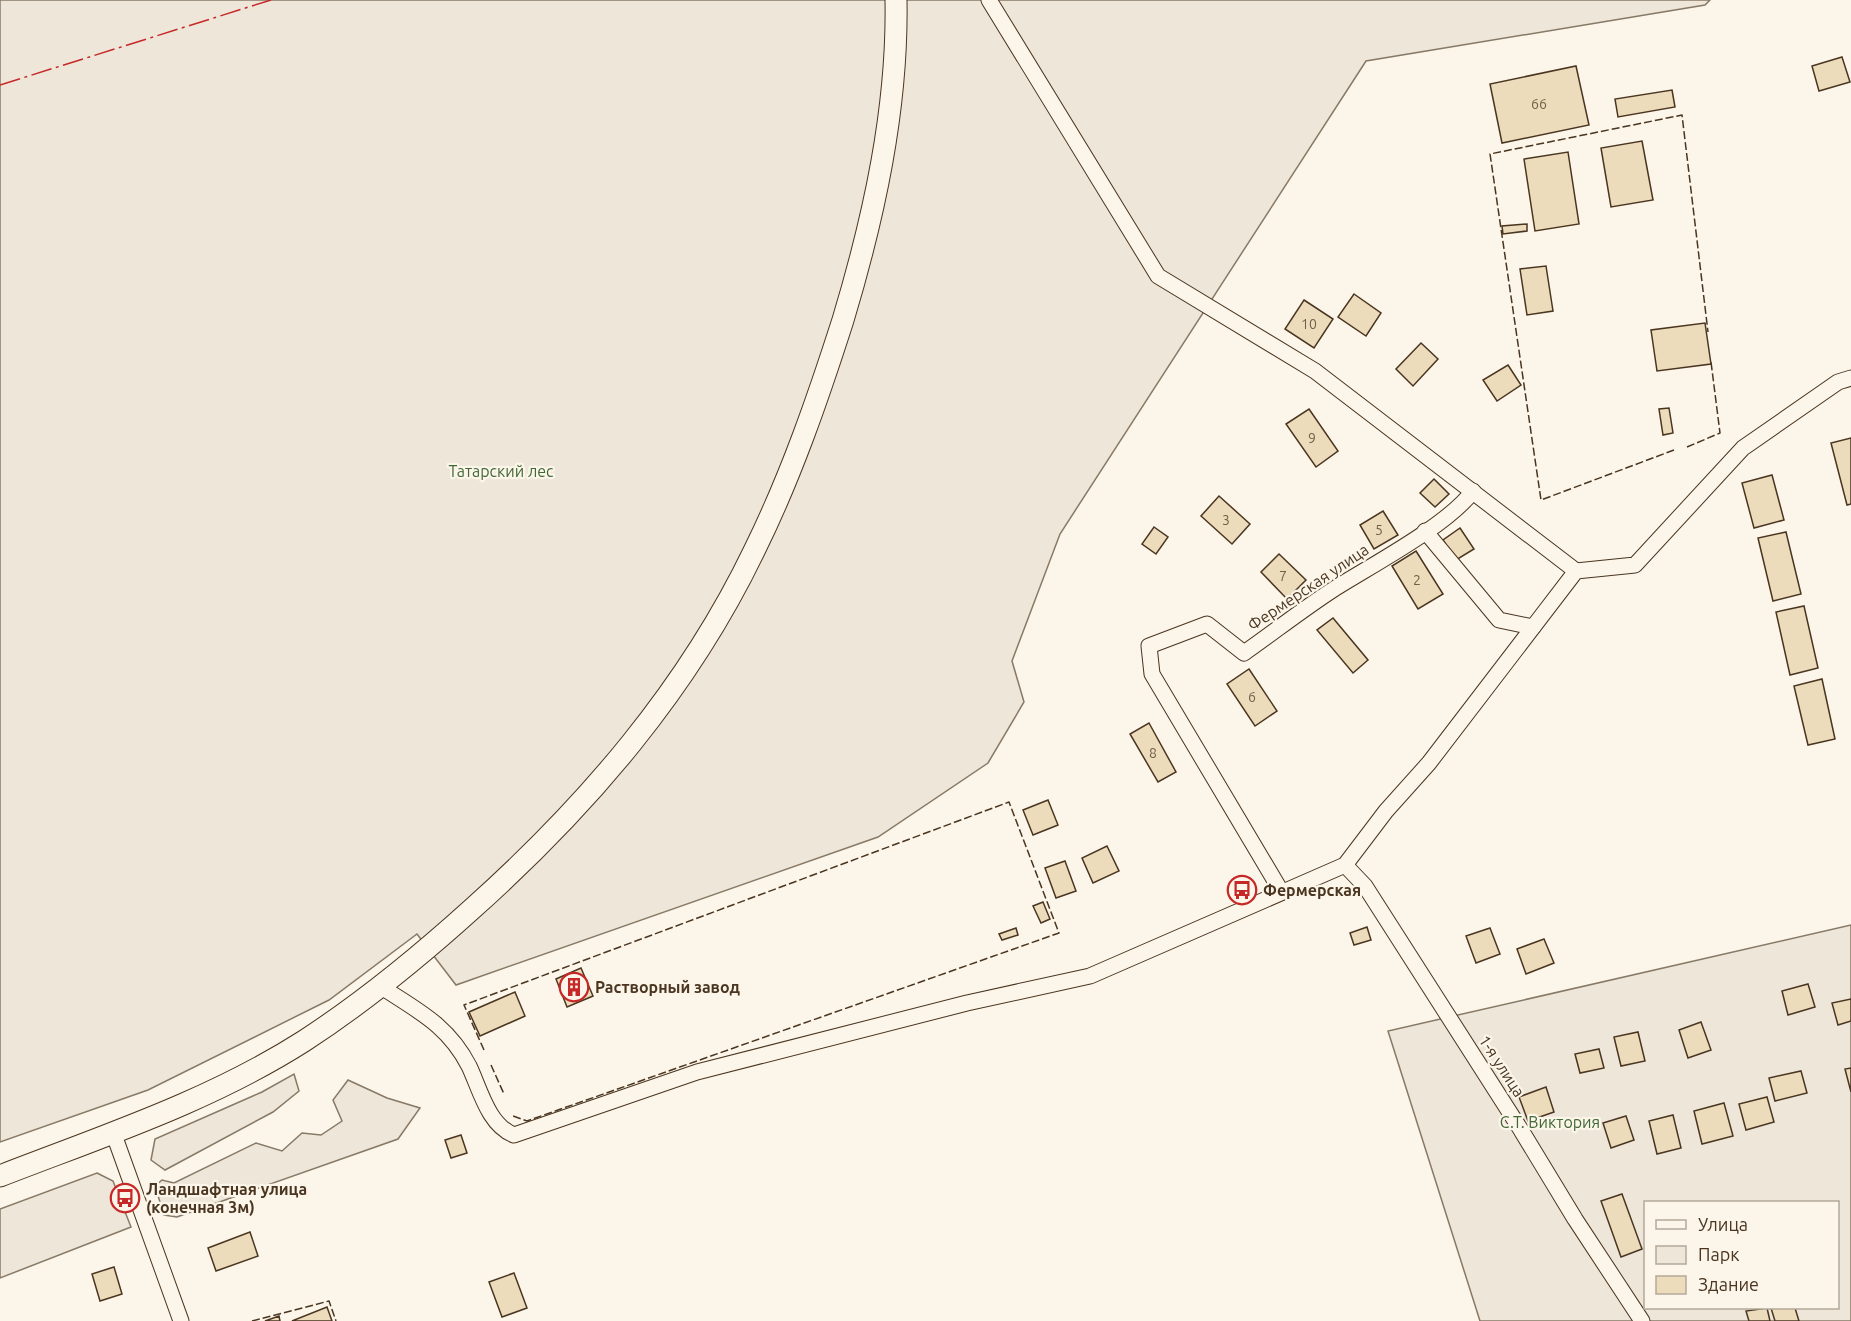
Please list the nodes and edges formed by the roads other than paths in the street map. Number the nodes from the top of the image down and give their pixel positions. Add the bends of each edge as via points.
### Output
1 (896, 0) edge
2 (989, 0) edge
3 (1851, 378) edge
4 (1473, 491) junction
5 (1425, 531) junction
6 (1576, 571) junction
7 (1533, 627) junction
8 (1345, 865) junction
9 (1281, 891) junction
10 (380, 986) junction
11 (113, 1132) junction
12 (0, 1176) edge
13 (182, 1321) edge
14 (1642, 1321) edge

1 - 10 main road via 897,29 884,150 859,266 793,466 755,551 706,639 647,726 577,807 516,869 437,941
2 - 4 street via 1158,276 1315,371
3 - 6 street via 1838,382 1743,448 1635,565
4 - 5 street, Фермерская улица via 1465,503
4 - 6 street
5 - 7 street via 1499,620
5 - 9 street, Фермерская улица via 1244,653 1207,624 1149,646 1152,674
6 - 7 street
7 - 8 street
8 - 9 street
8 - 14 street, 1-я улица via 1365,885
9 - 10 street via 1090,976 697,1072 514,1134 497,1124 455,1041 436,1023
10 - 11 main road via 303,1041 212,1092
11 - 12 main road
11 - 13 street

